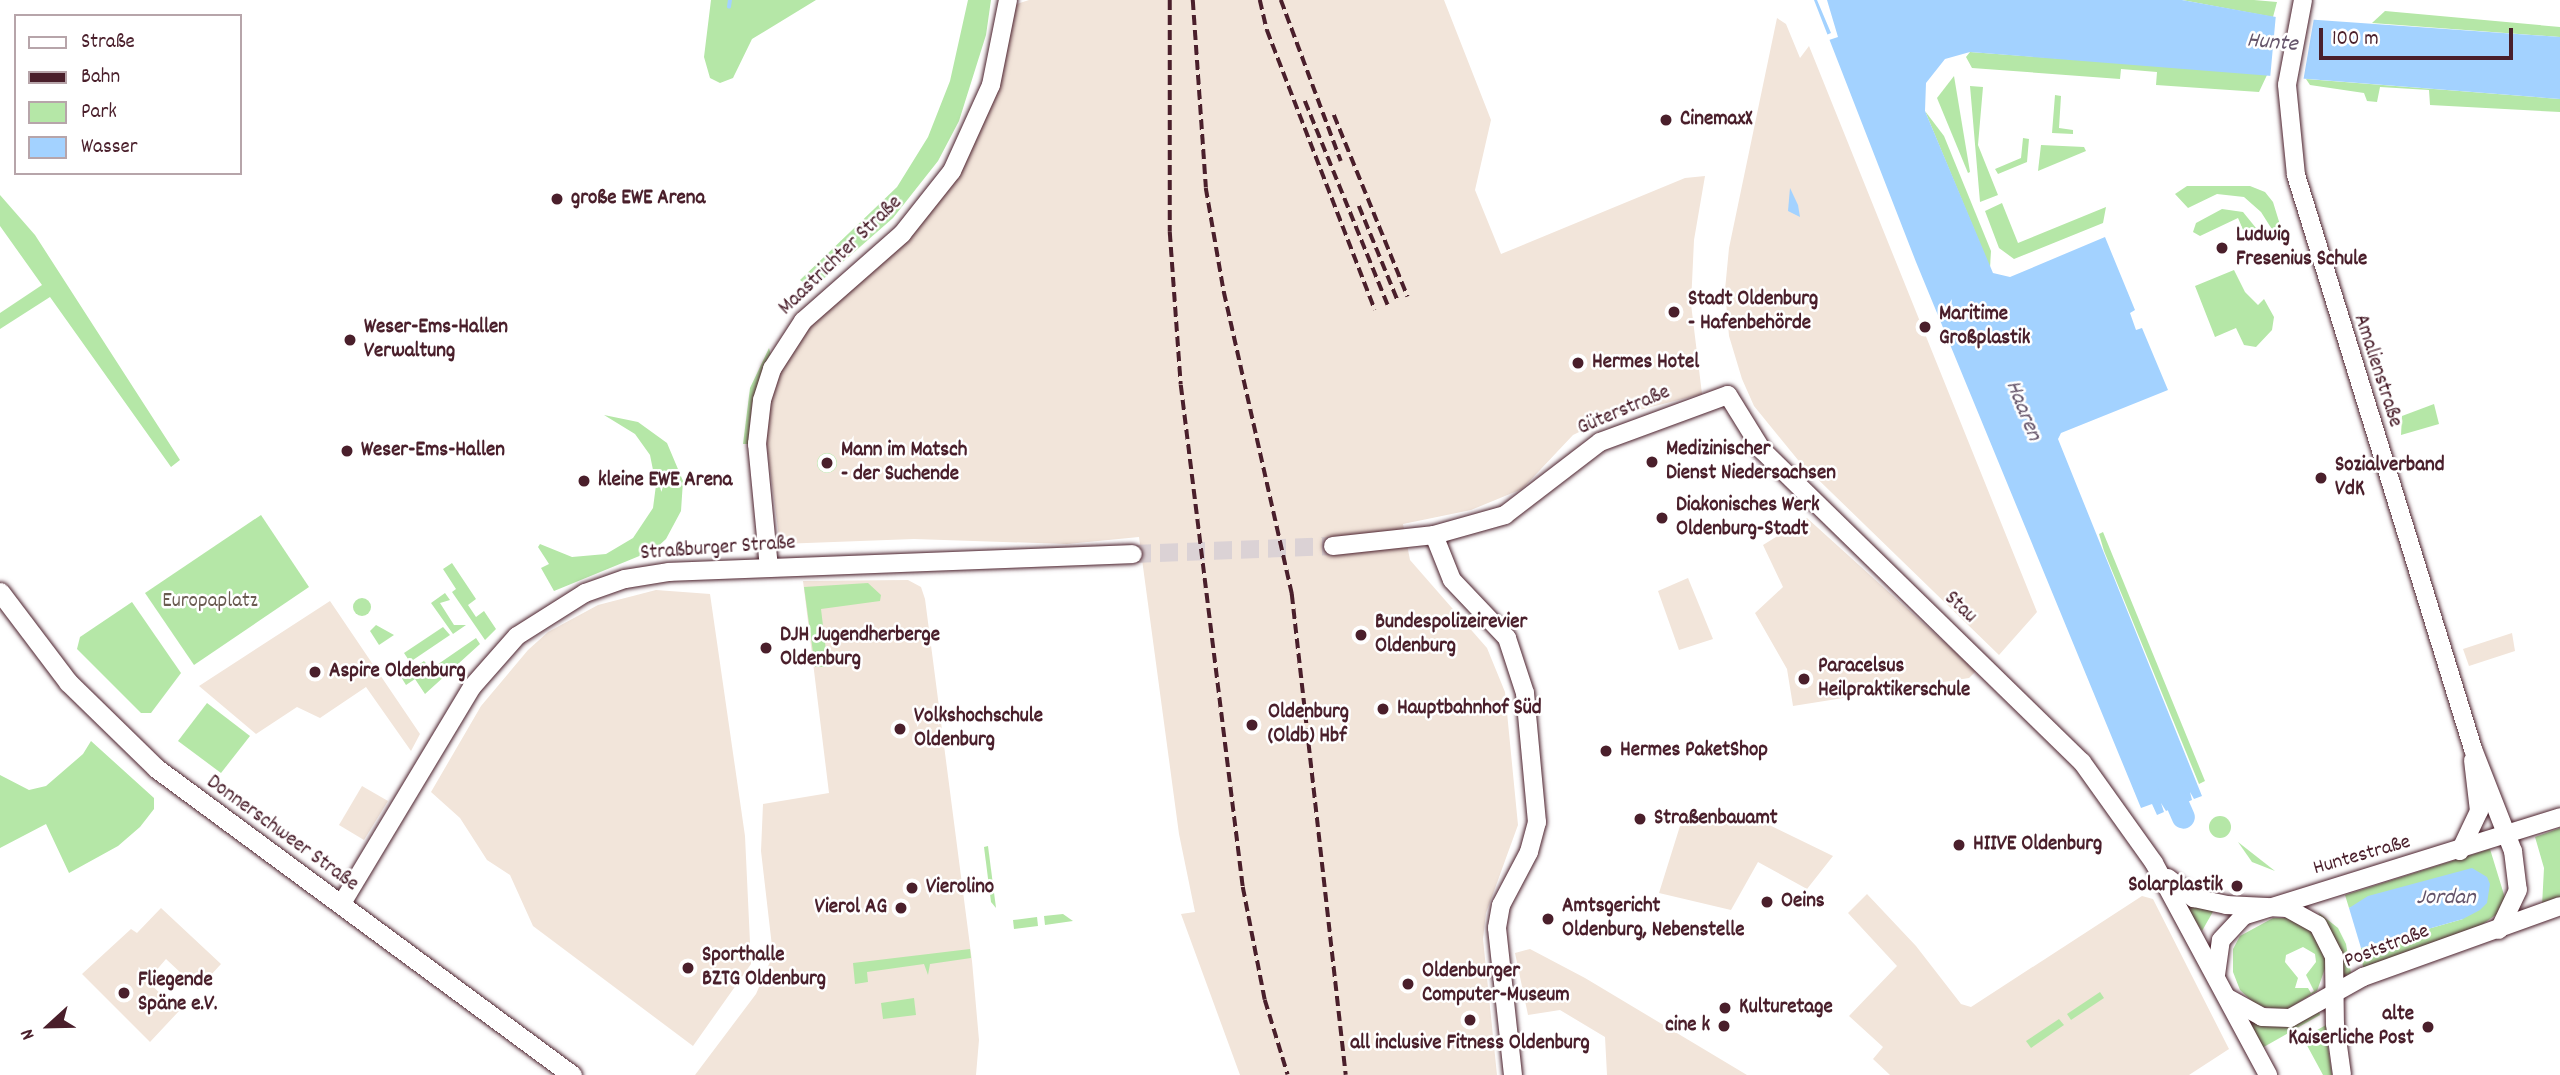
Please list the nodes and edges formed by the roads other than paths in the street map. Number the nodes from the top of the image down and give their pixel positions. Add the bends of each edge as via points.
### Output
1 (1008, 0) edge
2 (2303, 0) edge
3 (1728, 395) joint
4 (1434, 535) junction
5 (1334, 546) tunnel mouth
6 (1133, 554) tunnel mouth
7 (769, 568) junction
8 (0, 592) edge
9 (2473, 749) junction
10 (2560, 817) edge
11 (2507, 835) junction
12 (2460, 851) junction
13 (2154, 863) junction
14 (341, 905) junction
15 (2272, 906) junction
16 (2560, 906) edge
17 (2499, 930) junction
18 (2216, 975) junction
19 (2335, 993) junction
20 (2228, 998) junction
21 (572, 1075) edge
22 (1513, 1075) edge
23 (2268, 1075) edge
24 (2342, 1075) edge

1 - 7 street, Maastrichter Straße via 990,85 952,171 902,234 817,307 780,353 766,385 757,435
2 - 9 street, Amalienstraße via 2289,58 2290,139 2305,214
3 - 4 street, Güterstraße via 1600,442 1505,515
3 - 13 street, Stau via 1762,450 2082,762
4 - 5 street
4 - 22 street via 1452,580 1507,638 1525,693 1537,822 1530,852 1501,905 1497,944
6 - 7 street, Straßburger Straße
7 - 14 street, Straßburger Straße via 669,572 625,579 567,601 517,636 472,687
8 - 14 main road, Donnerschweer Straße via 68,682 140,754
9 - 11 street, Amalienstraße
9 - 12 street, Amalienstraße via 2479,811
10 - 11 street, Huntestraße
11 - 12 street, Huntestraße
11 - 17 street, Amalienstraße via 2517,867 2518,890
12 - 15 street, Huntestraße
13 - 15 street, Stau via 2194,898 2227,905
13 - 18 street, Stau
14 - 21 main road, Donnerschweer Straße
15 - 18 street, Huntestraße via 2243,916 2226,930 2218,946
15 - 19 street, Poststraße via 2298,912 2324,932 2334,956
16 - 17 street, Poststraße
17 - 19 street, Poststraße via 2362,977
18 - 20 street, Stau
19 - 20 street via 2301,1013 2280,1019 2252,1013
19 - 24 street, Poststraße
20 - 23 street, Stau

